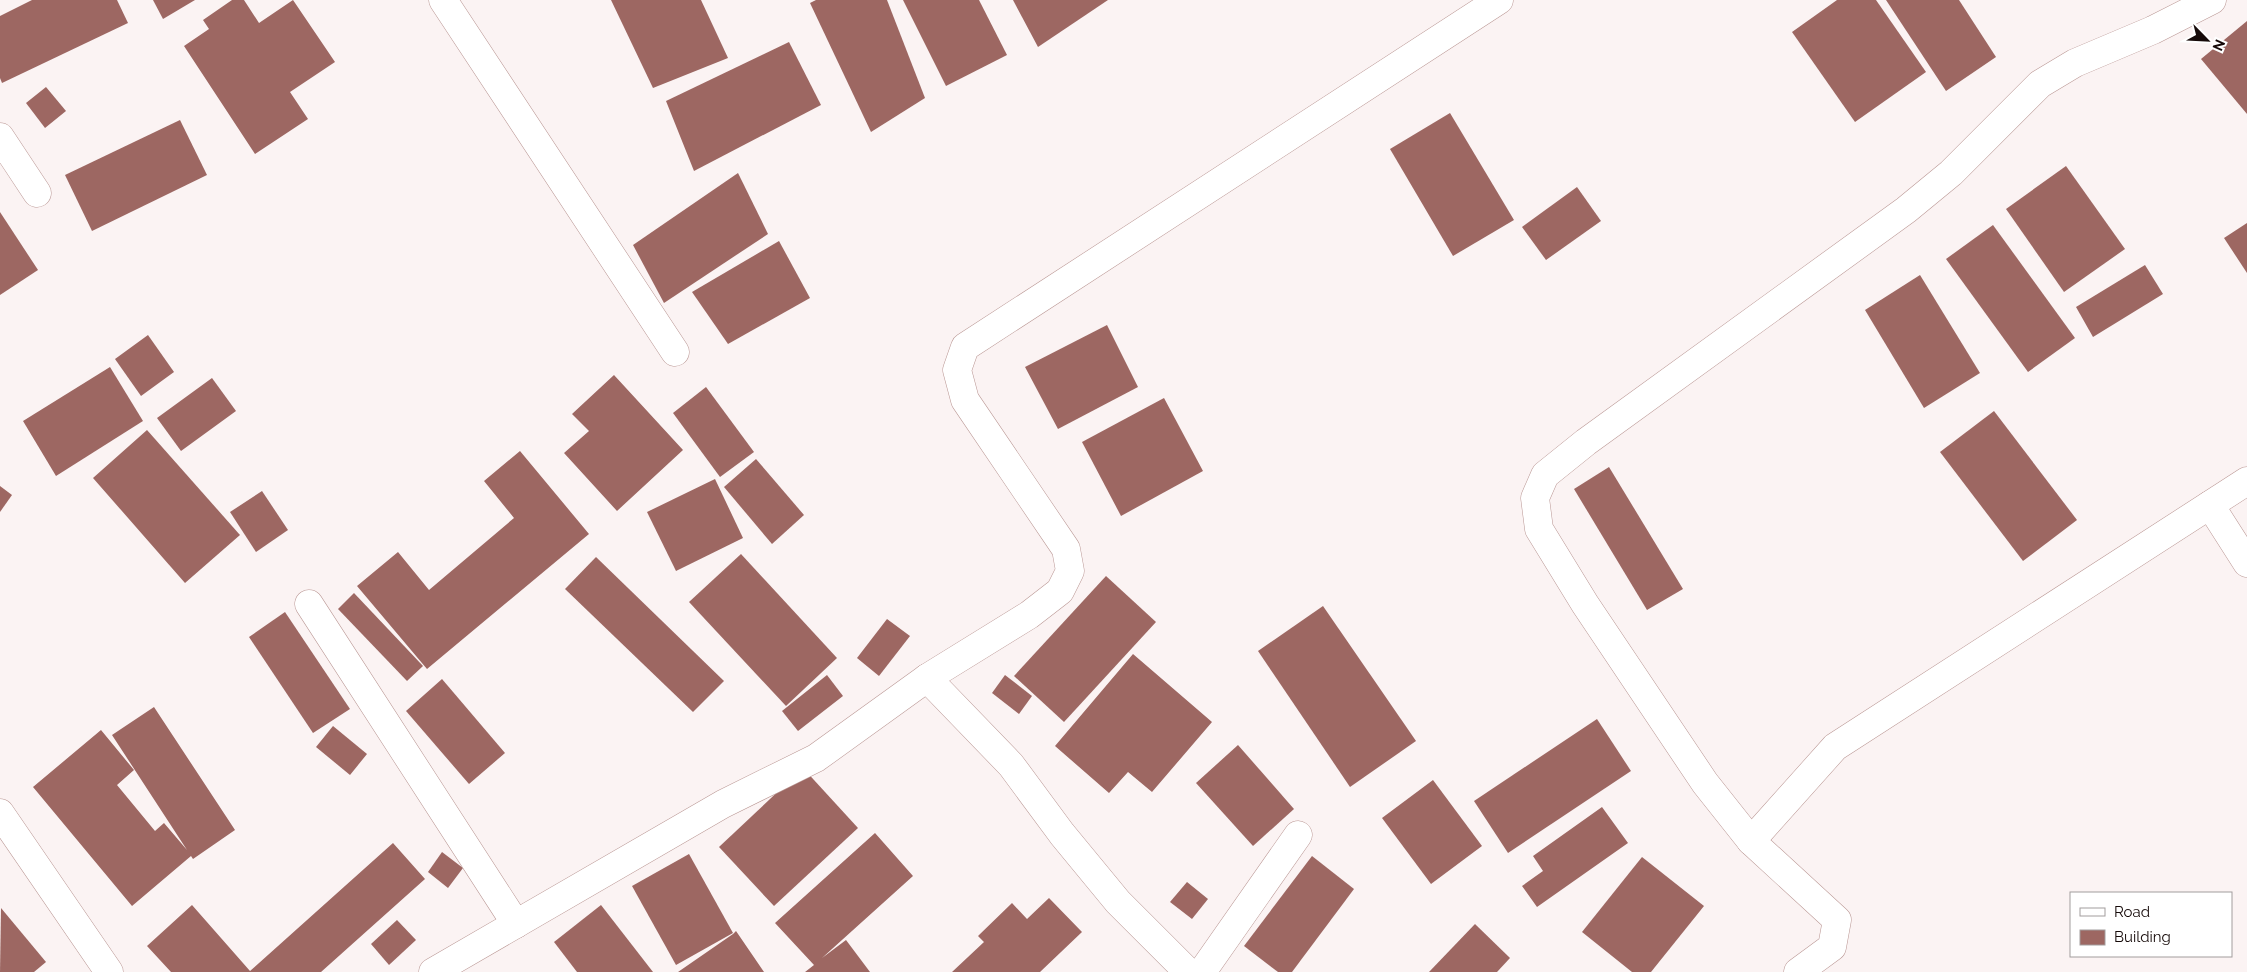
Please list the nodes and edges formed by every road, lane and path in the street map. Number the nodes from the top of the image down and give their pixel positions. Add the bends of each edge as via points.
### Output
1 (443, 0) edge
2 (1499, 0) edge
3 (2212, 0) edge
4 (0, 137) edge
5 (38, 193) dead end
6 (676, 352) dead end
7 (2247, 481) edge
8 (2210, 505) junction
9 (2247, 563) edge
10 (309, 604) dead end
11 (927, 678) junction
12 (0, 813) edge
13 (1298, 835) dead end
14 (1751, 841) junction
15 (516, 924) junction
16 (109, 972) edge
17 (433, 972) edge
18 (1188, 972) edge
19 (1202, 972) edge
20 (1798, 972) edge

1 - 6 street
2 - 11 street via 965,348 957,370 965,400 1066,549 1070,571 1060,591 1029,615
3 - 14 street via 2153,30 2075,63 2040,84 1951,174 1906,210 1545,475 1535,498 1539,529 1705,784
4 - 5 street
7 - 8 street
8 - 9 street
8 - 14 street via 1835,747
10 - 15 street
11 - 15 street via 816,758 723,804
11 - 18 street via 1011,765 1118,902
12 - 16 street
13 - 19 street
14 - 20 street via 1837,920 1832,947
15 - 17 street

